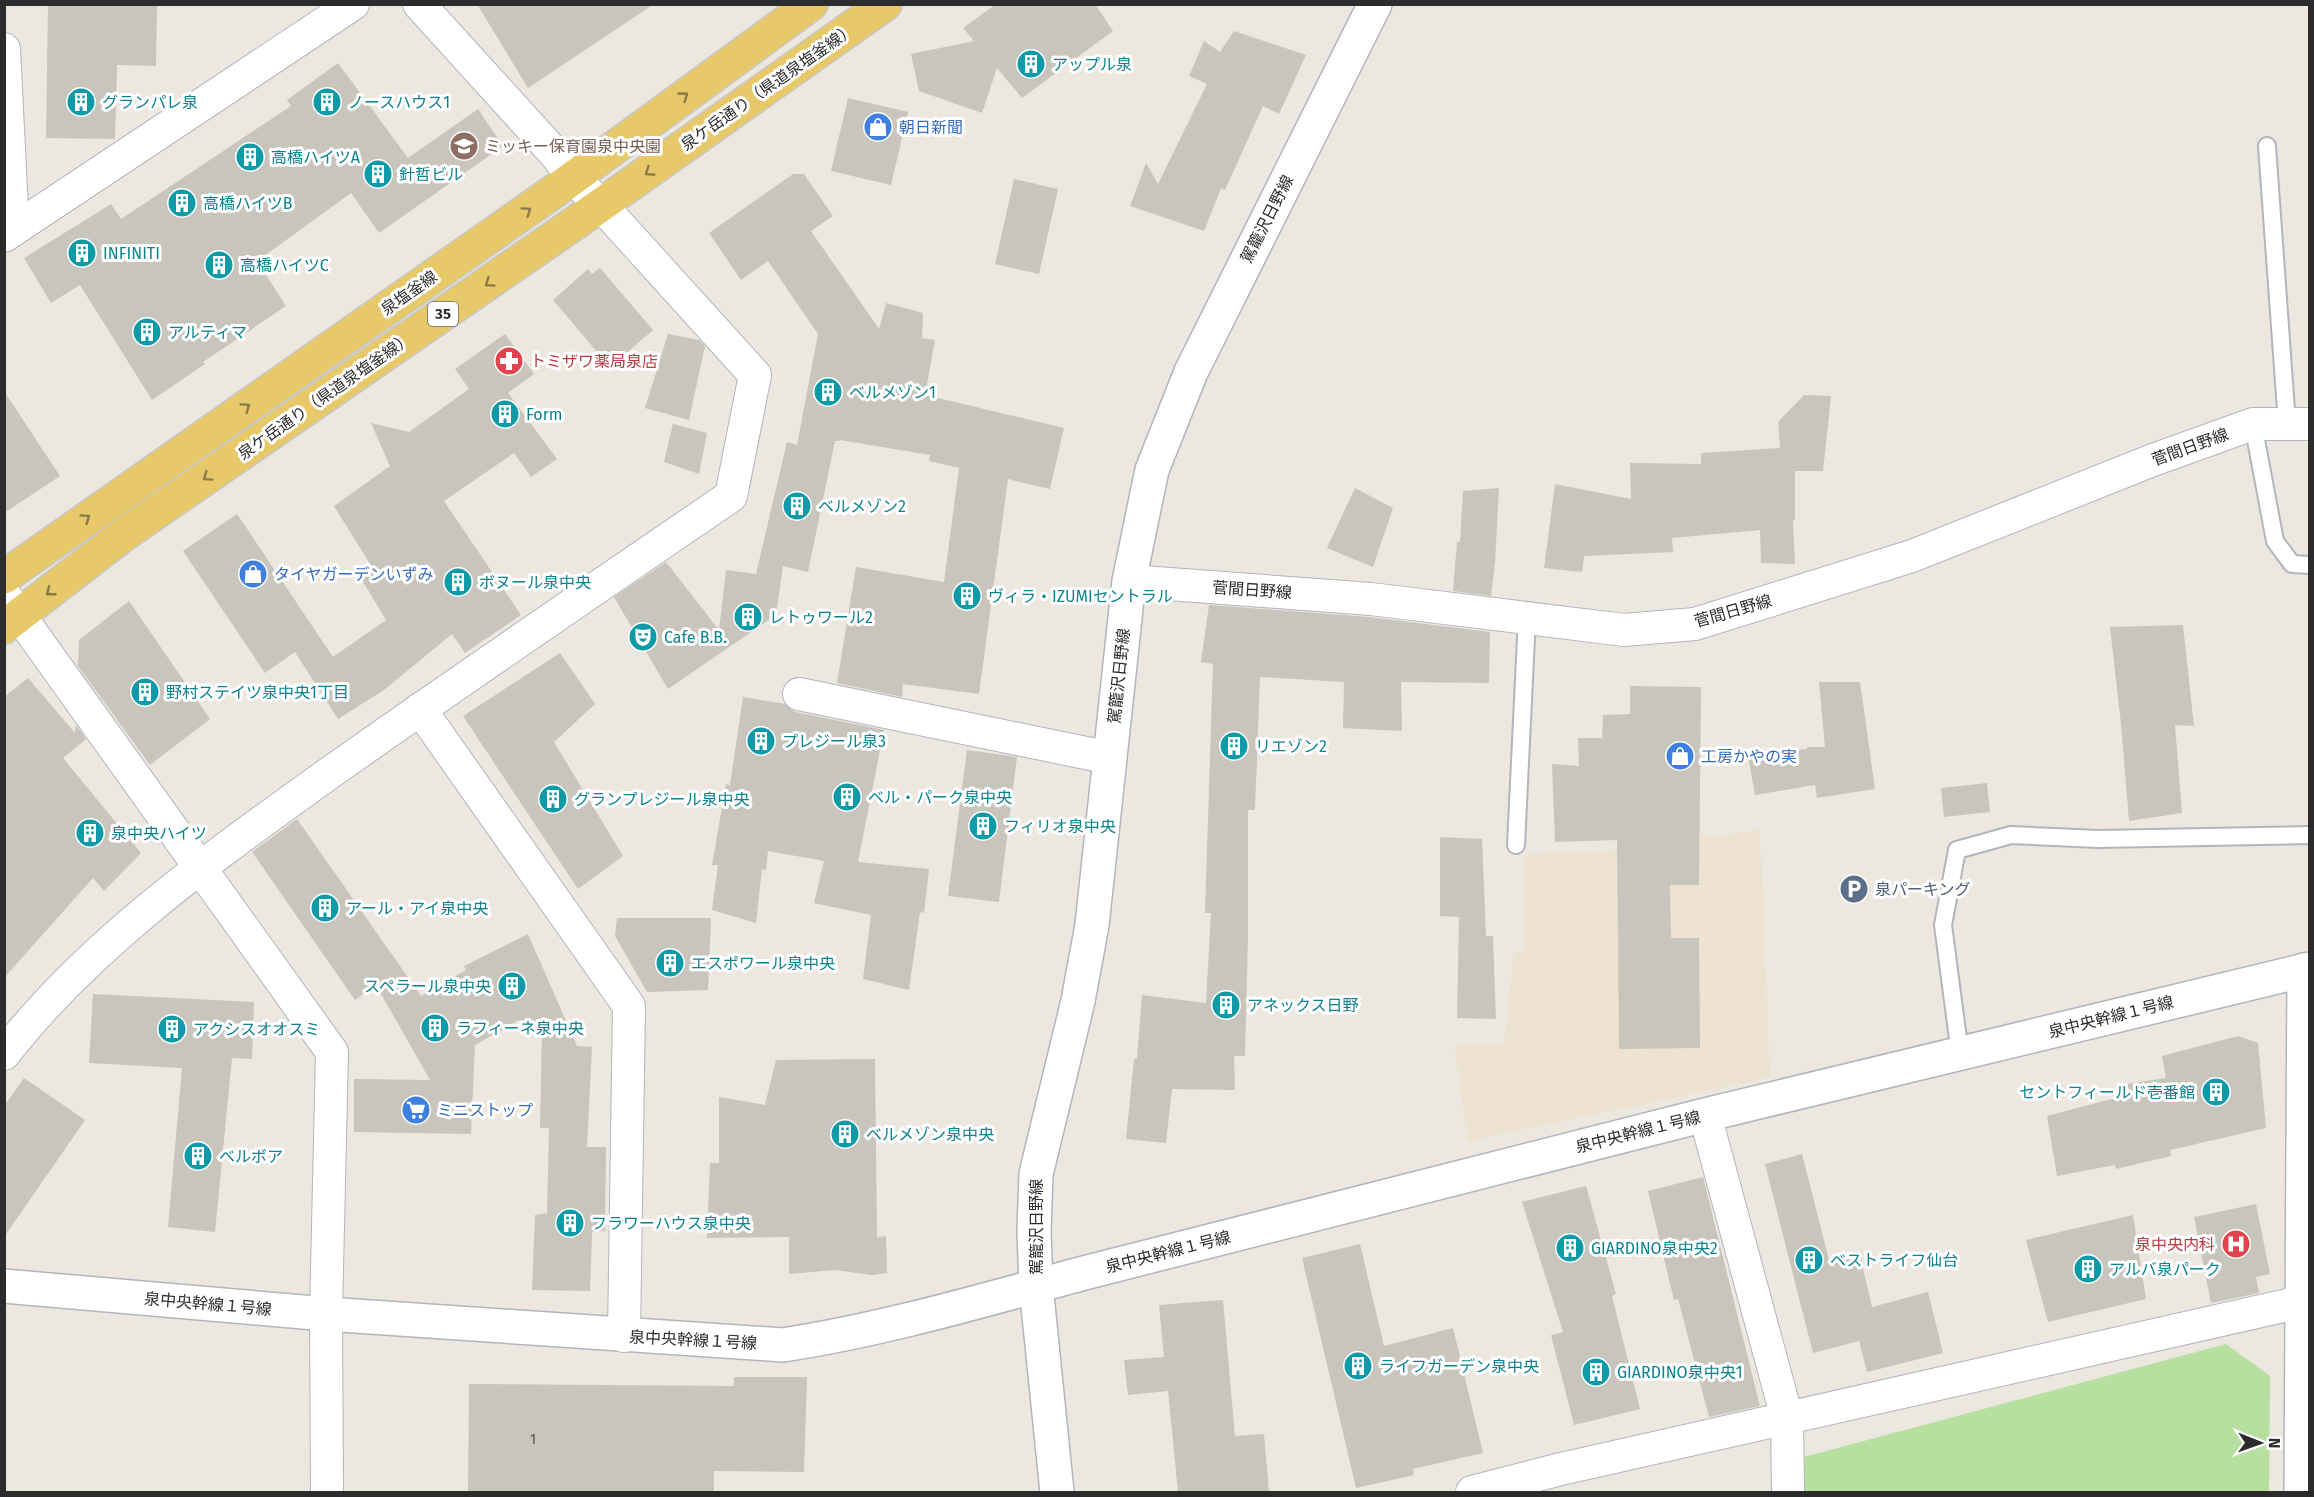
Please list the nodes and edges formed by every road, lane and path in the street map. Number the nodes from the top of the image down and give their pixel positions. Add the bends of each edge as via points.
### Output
1 (352, 4) edge
2 (419, 4) edge
3 (811, 4) edge
4 (885, 4) edge
5 (1375, 4) edge
6 (4, 49) edge
7 (2267, 146) dead end
8 (573, 178) junction
9 (601, 205) junction
10 (9, 233) edge
11 (2253, 424) junction
12 (2299, 424) edge
13 (2310, 565) edge
14 (4, 577) edge
15 (1129, 581) junction
16 (10, 612) edge
17 (1527, 617) junction
18 (799, 694) dead end
19 (420, 709) junction
20 (1110, 758) junction
21 (2310, 836) edge
22 (1516, 845) dead end
23 (200, 866) junction
24 (2307, 970) edge
25 (4, 1054) edge
26 (1960, 1054) junction
27 (1705, 1115) junction
28 (4, 1286) edge
29 (1036, 1286) junction
30 (2306, 1301) edge
31 (326, 1314) junction
32 (624, 1336) junction
33 (1787, 1418) junction
34 (1561, 1481) edge
35 (327, 1492) edge
36 (1057, 1492) edge
37 (1472, 1492) edge
38 (1788, 1492) edge
39 (2301, 1492) edge

1 - 10 street
2 - 8 street
8 -> 3 main road, 泉塩釜線 / 35
4 -> 9 main road, 泉ケ岳通り（県道泉塩釜線） / 35
5 - 15 street, 駕籠沢日野線 via 1191,372 1152,470
6 - 10 street
7 - 12 lane
8 - 9 street
14 -> 8 main road, 泉塩釜線 / 35
9 -> 16 main road, 泉ケ岳通り（県道泉塩釜線） / 35
9 - 19 street via 755,375 731,496
11 - 12 street, 菅間日野線
11 - 13 lane via 2276,541 2292,564
11 - 17 street, 菅間日野線 via 1912,556 1695,624 1624,630
15 - 17 street, 菅間日野線 via 1371,599
15 - 20 street, 駕籠沢日野線
16 - 23 street
17 - 22 lane
18 - 20 street
19 - 23 street
19 - 32 street via 629,1006
20 - 29 street, 駕籠沢日野線 via 1090,936 1036,1174
21 - 26 lane via 2098,839 2011,835 1957,850 1943,925
23 - 25 street via 70,979
23 - 31 street via 332,1052
24 - 26 street, 泉中央幹線１号線
24 - 30 street
26 - 27 street, 泉中央幹線１号線
27 - 29 street, 泉中央幹線１号線
27 - 33 street
28 - 31 street, 泉中央幹線１号線
29 - 32 street, 泉中央幹線１号線 via 850,1334 783,1345
29 - 36 street, 駕籠沢日野線
30 - 33 street
30 - 39 street
31 - 32 street, 泉中央幹線１号線
31 - 35 street
33 - 34 street
33 - 38 street
34 - 37 street

